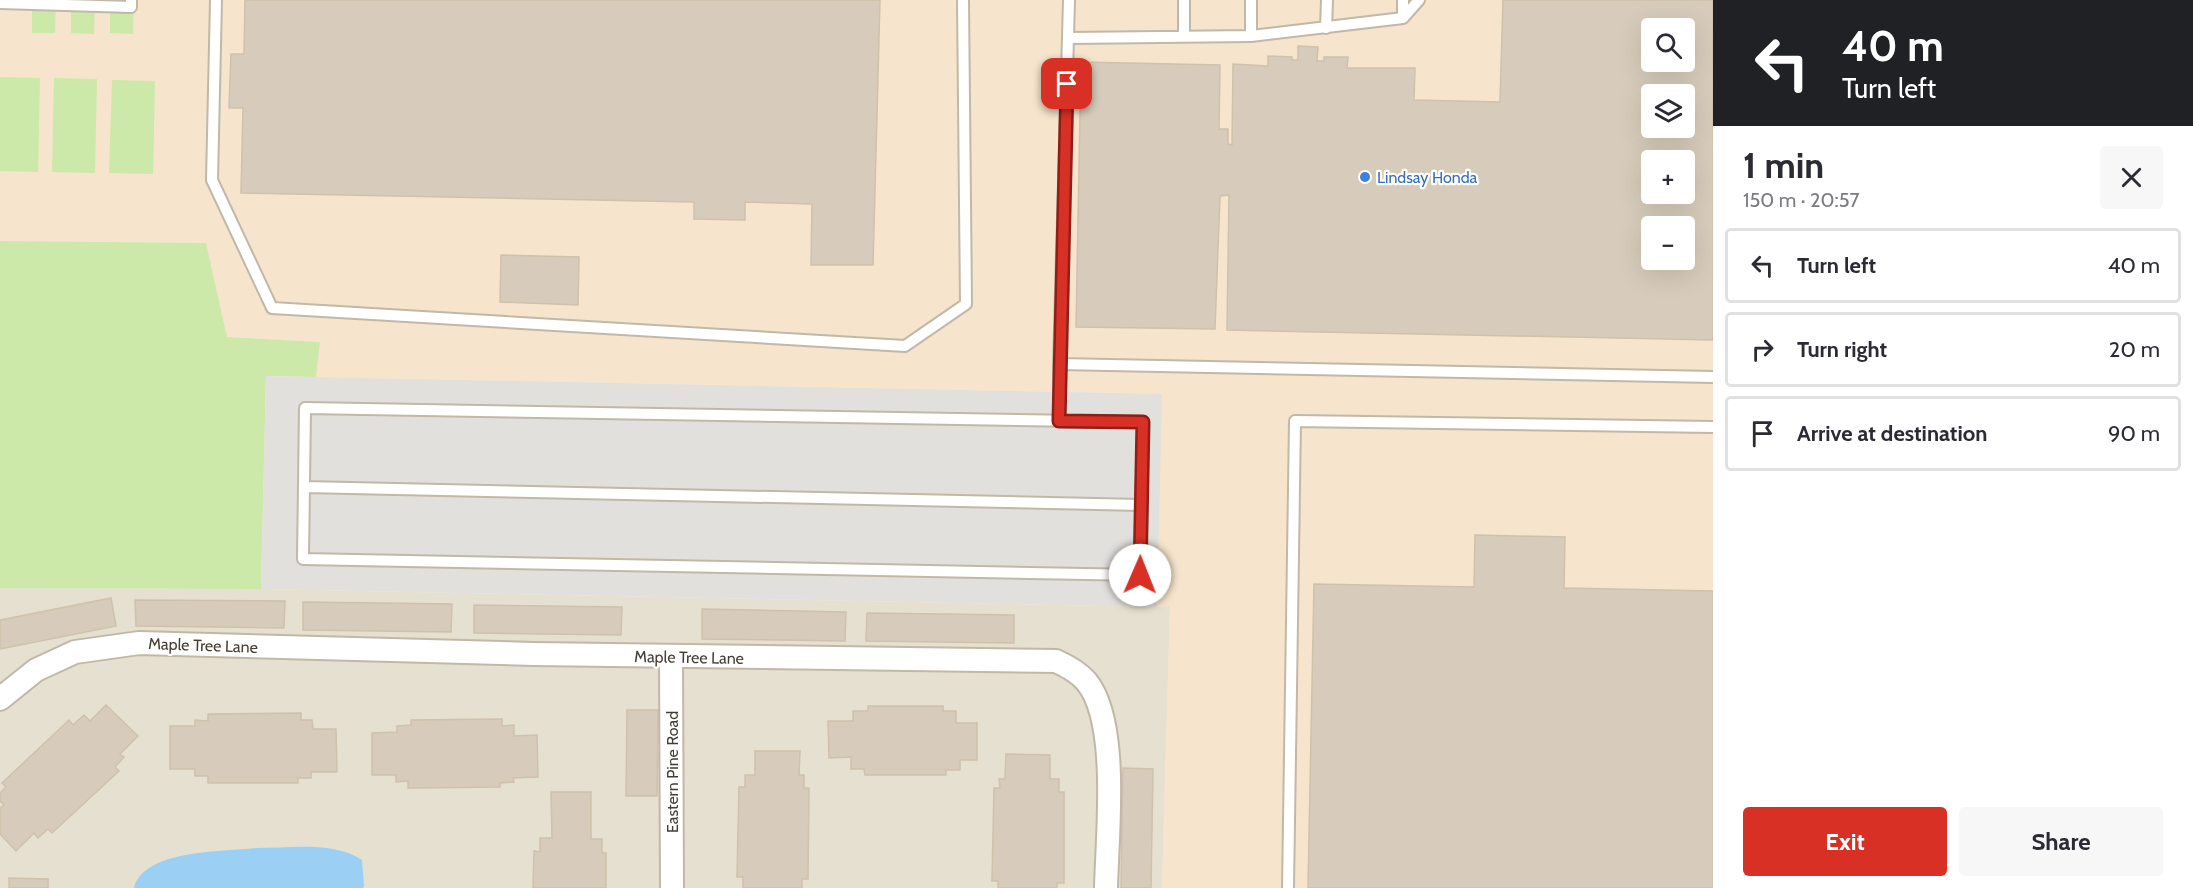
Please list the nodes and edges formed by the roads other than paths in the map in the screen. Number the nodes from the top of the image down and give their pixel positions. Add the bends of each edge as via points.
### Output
1 (131, 0) edge
2 (216, 0) edge
3 (963, 0) edge
4 (1069, 0) edge
5 (1184, 0) edge
6 (1251, 0) edge
7 (1327, 0) edge
8 (1403, 0) edge
9 (1419, 0) edge
10 (0, 3) edge
11 (1403, 18) junction
12 (1326, 28) junction
13 (1184, 35) junction
14 (1251, 36) junction
15 (1069, 38) junction
16 (1059, 364) junction
17 (1713, 377) edge
18 (1059, 421) junction
19 (1713, 428) edge
20 (304, 487) junction
21 (1141, 505) junction
22 (671, 657) junction
23 (0, 699) edge
24 (672, 888) edge
25 (1106, 888) edge
26 (1288, 888) edge

1 - 10 lane via 131,7
2 - 3 lane via 212,180 272,308 905,346 966,304
4 - 15 lane
5 - 13 lane
6 - 14 lane
7 - 12 lane
8 - 11 lane
9 - 11 lane
11 - 12 lane
12 - 14 lane
13 - 14 lane
13 - 15 lane
15 - 16 lane
16 - 17 lane
16 - 18 lane
18 - 20 lane via 305,408
18 - 21 lane via 1143,422
19 - 26 lane via 1295,421
20 - 21 lane
20 - 21 lane via 303,559 1140,575
22 - 23 street, Maple Tree Lane via 140,643 75,652 36,670
22 - 24 street, Eastern Pine Road
22 - 25 street, Maple Tree Lane via 1011,659 1056,661 1071,668 1095,696 1107,739

